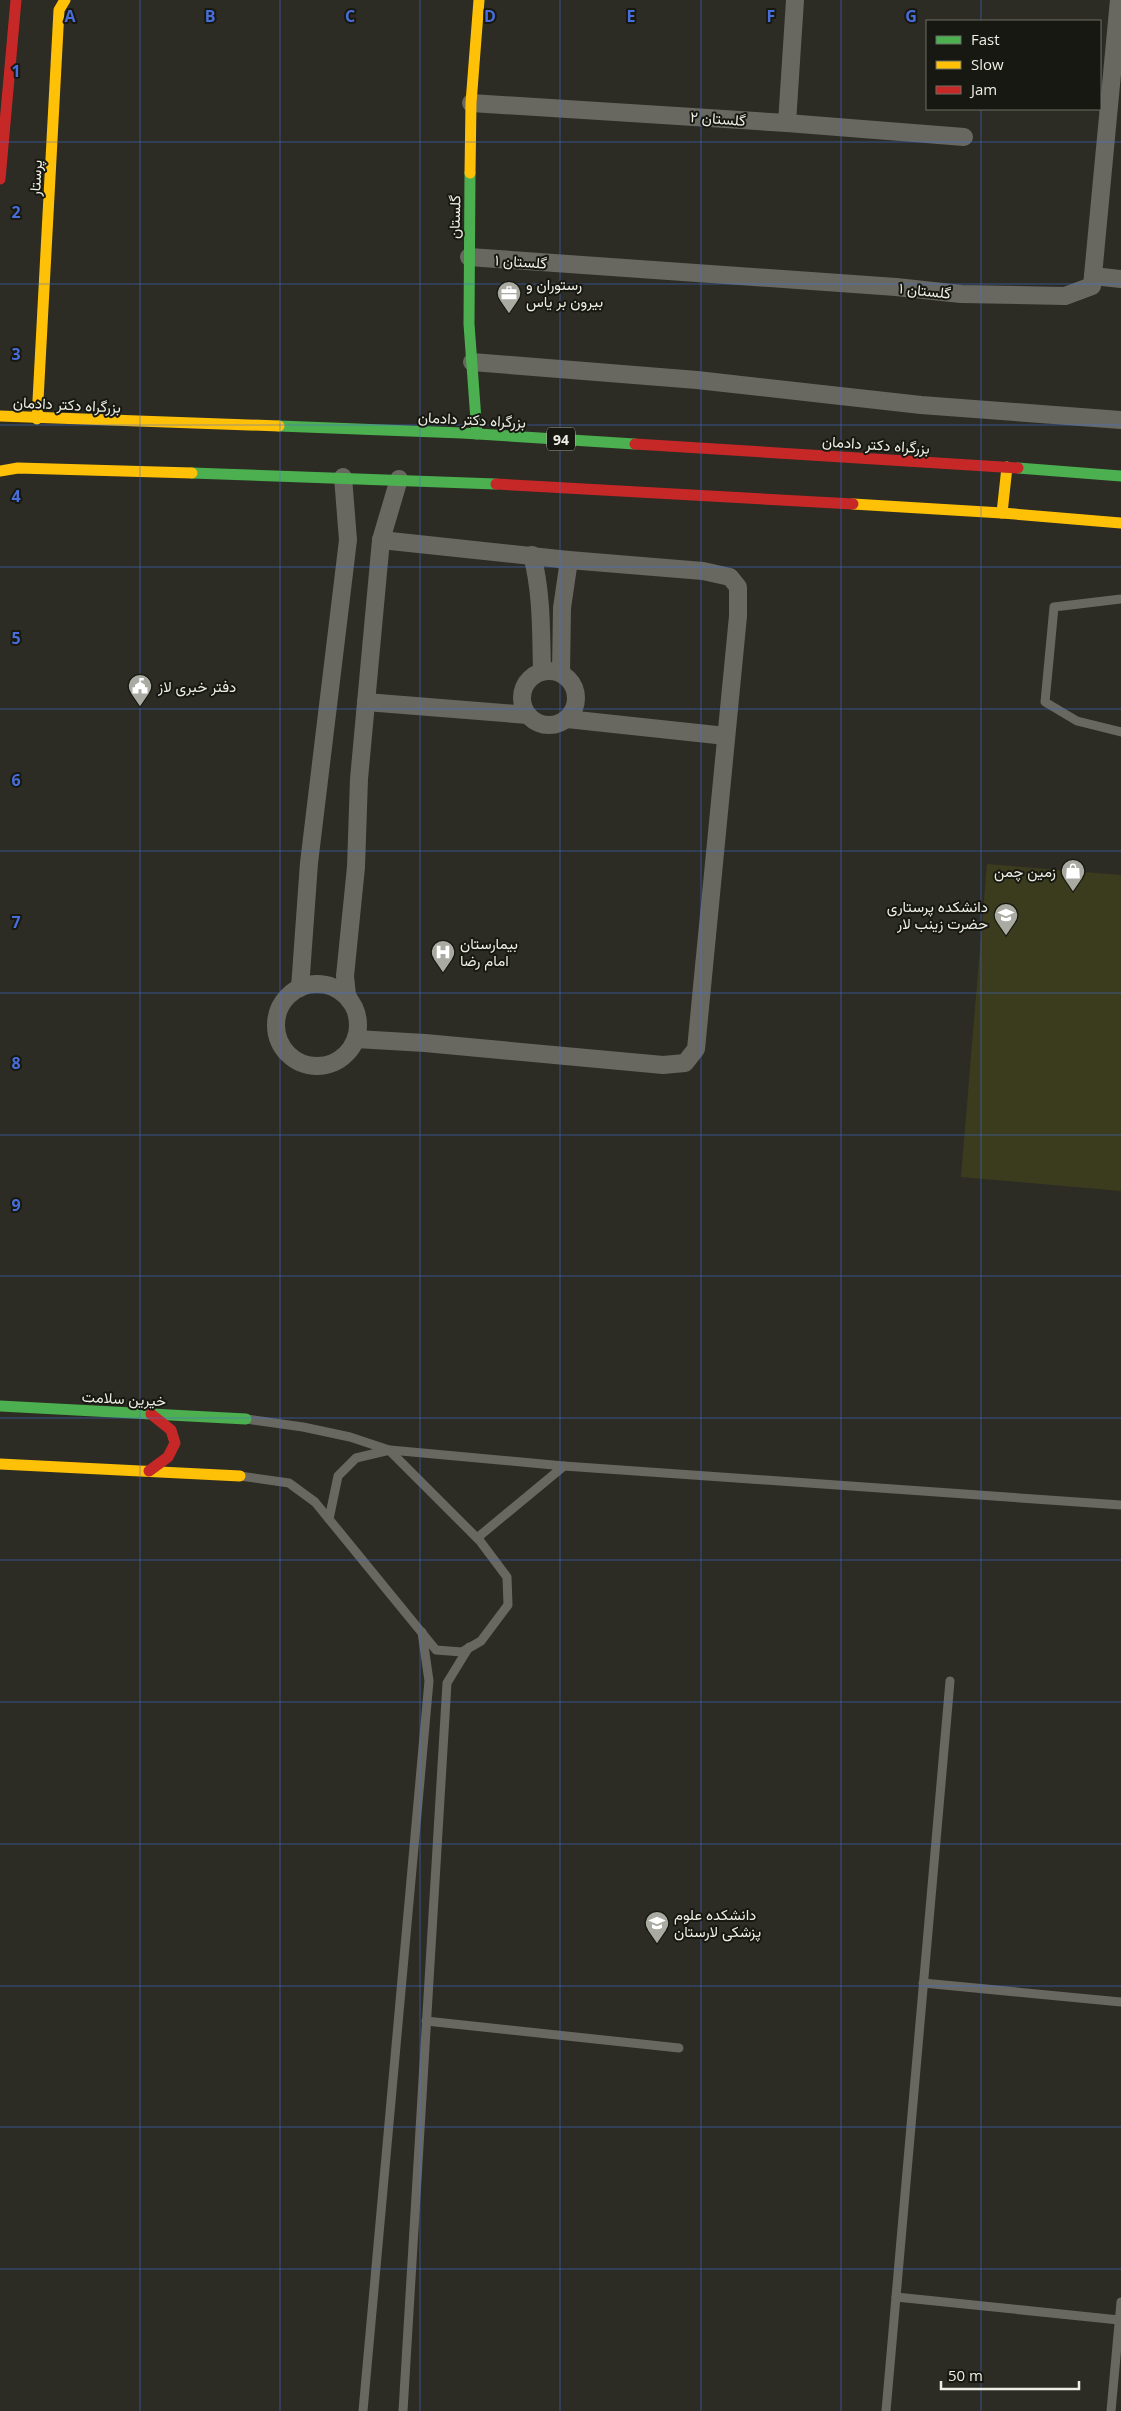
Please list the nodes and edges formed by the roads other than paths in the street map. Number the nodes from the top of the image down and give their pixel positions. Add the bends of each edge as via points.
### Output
1 (16, 0) edge
2 (65, 0) edge
3 (479, 0) edge
4 (795, 0) edge
5 (1119, 0) edge
6 (472, 103) junction
7 (787, 123) junction
8 (964, 137) dead end
9 (0, 179) edge
10 (469, 257) junction
11 (1093, 276) junction
12 (1121, 279) edge
13 (472, 362) junction
14 (0, 416) edge
15 (37, 419) junction
16 (1121, 420) edge
17 (477, 434) junction
18 (1006, 467) junction
19 (0, 471) edge
20 (1121, 476) edge
21 (344, 477) junction
22 (399, 479) junction
23 (1002, 513) junction
24 (1121, 523) edge
25 (381, 540) junction
26 (532, 555) junction
27 (569, 560) junction
28 (1121, 599) edge
29 (542, 672) junction
30 (560, 673) junction
31 (366, 702) junction
32 (528, 715) junction
33 (567, 719) junction
34 (1121, 732) edge
35 (726, 736) junction
36 (300, 988) junction
37 (350, 1001) junction
38 (356, 1039) junction
39 (0, 1406) edge
40 (151, 1414) junction
41 (246, 1420) joint
42 (390, 1450) junction
43 (0, 1464) edge
44 (564, 1466) junction
45 (149, 1472) junction
46 (240, 1476) joint
47 (1121, 1505) edge
48 (329, 1519) junction
49 (477, 1538) junction
50 (422, 1632) junction
51 (469, 1647) junction
52 (950, 1681) dead end
53 (923, 1983) junction
54 (1121, 2002) edge
55 (426, 2021) junction
56 (679, 2048) dead end
57 (896, 2298) junction
58 (1121, 2302) edge
59 (1119, 2320) junction
60 (363, 2411) edge
61 (403, 2411) edge
62 (886, 2411) edge
63 (1111, 2411) edge

1 - 9 main road
2 - 15 main road, پرستار via 59,10
3 - 6 main road, گلستان
4 - 7 street
5 - 11 street
6 - 7 street, گلستان ۲
6 - 10 main road, گلستان
7 - 8 street, گلستان ۲
10 - 11 street, گلستان ۱ via 1017,296 1066,296 1092,286
10 - 13 main road, گلستان
11 - 12 street
13 - 16 street via 697,380 921,405
13 - 17 main road, گلستان
14 - 15 main road, بزرگراه دکتر دادمان / 94
15 - 17 main road, بزرگراه دکتر دادمان / 94
17 - 18 main road, بزرگراه دکتر دادمان / 94
18 - 20 main road, بزرگراه دکتر دادمان / 94
18 - 23 main road
19 - 21 main road via 18,468
21 - 22 main road
21 - 36 street via 348,540 309,863
22 - 23 main road
22 - 25 street
23 - 24 main road
25 - 26 street
25 - 31 street
26 - 27 street
26 - 29 street via 539,594
27 - 30 street via 562,608
27 - 35 street via 703,571 730,577 738,587 738,616
28 - 34 lane via 1054,607 1045,702 1077,721
29 - 30 street
29 - 32 street via 534,675 523,690 523,707
30 - 33 street via 574,685 577,694 577,703
31 - 32 street
31 - 37 street via 356,867 345,976
32 - 33 street via 534,721 551,726
33 - 35 street
35 - 38 street via 696,1049 685,1063 663,1066
36 - 37 street via 314,984 328,986
36 - 38 street via 280,1006 276,1019 276,1033 290,1056 308,1065 327,1065 340,1060
37 - 38 street via 356,1013
39 - 40 main road, خیرین سلامت
40 - 41 main road, خیرین سلامت
40 - 45 main road via 171,1430 175,1443 168,1457
41 - 42 lane via 312,1429
42 - 44 lane
42 - 48 lane via 356,1458 338,1476
42 - 49 lane
43 - 45 main road
44 - 47 lane
44 - 49 lane
45 - 46 main road
46 - 48 lane via 289,1482 315,1502
48 - 50 lane
49 - 51 lane via 508,1577 508,1605 480,1641
50 - 51 lane via 436,1650 462,1652
50 - 60 lane via 429,1681
51 - 55 lane via 447,1683
52 - 53 lane
53 - 54 lane
53 - 57 lane
55 - 56 lane
55 - 61 lane
57 - 59 lane
57 - 62 lane
58 - 59 lane
59 - 63 lane

